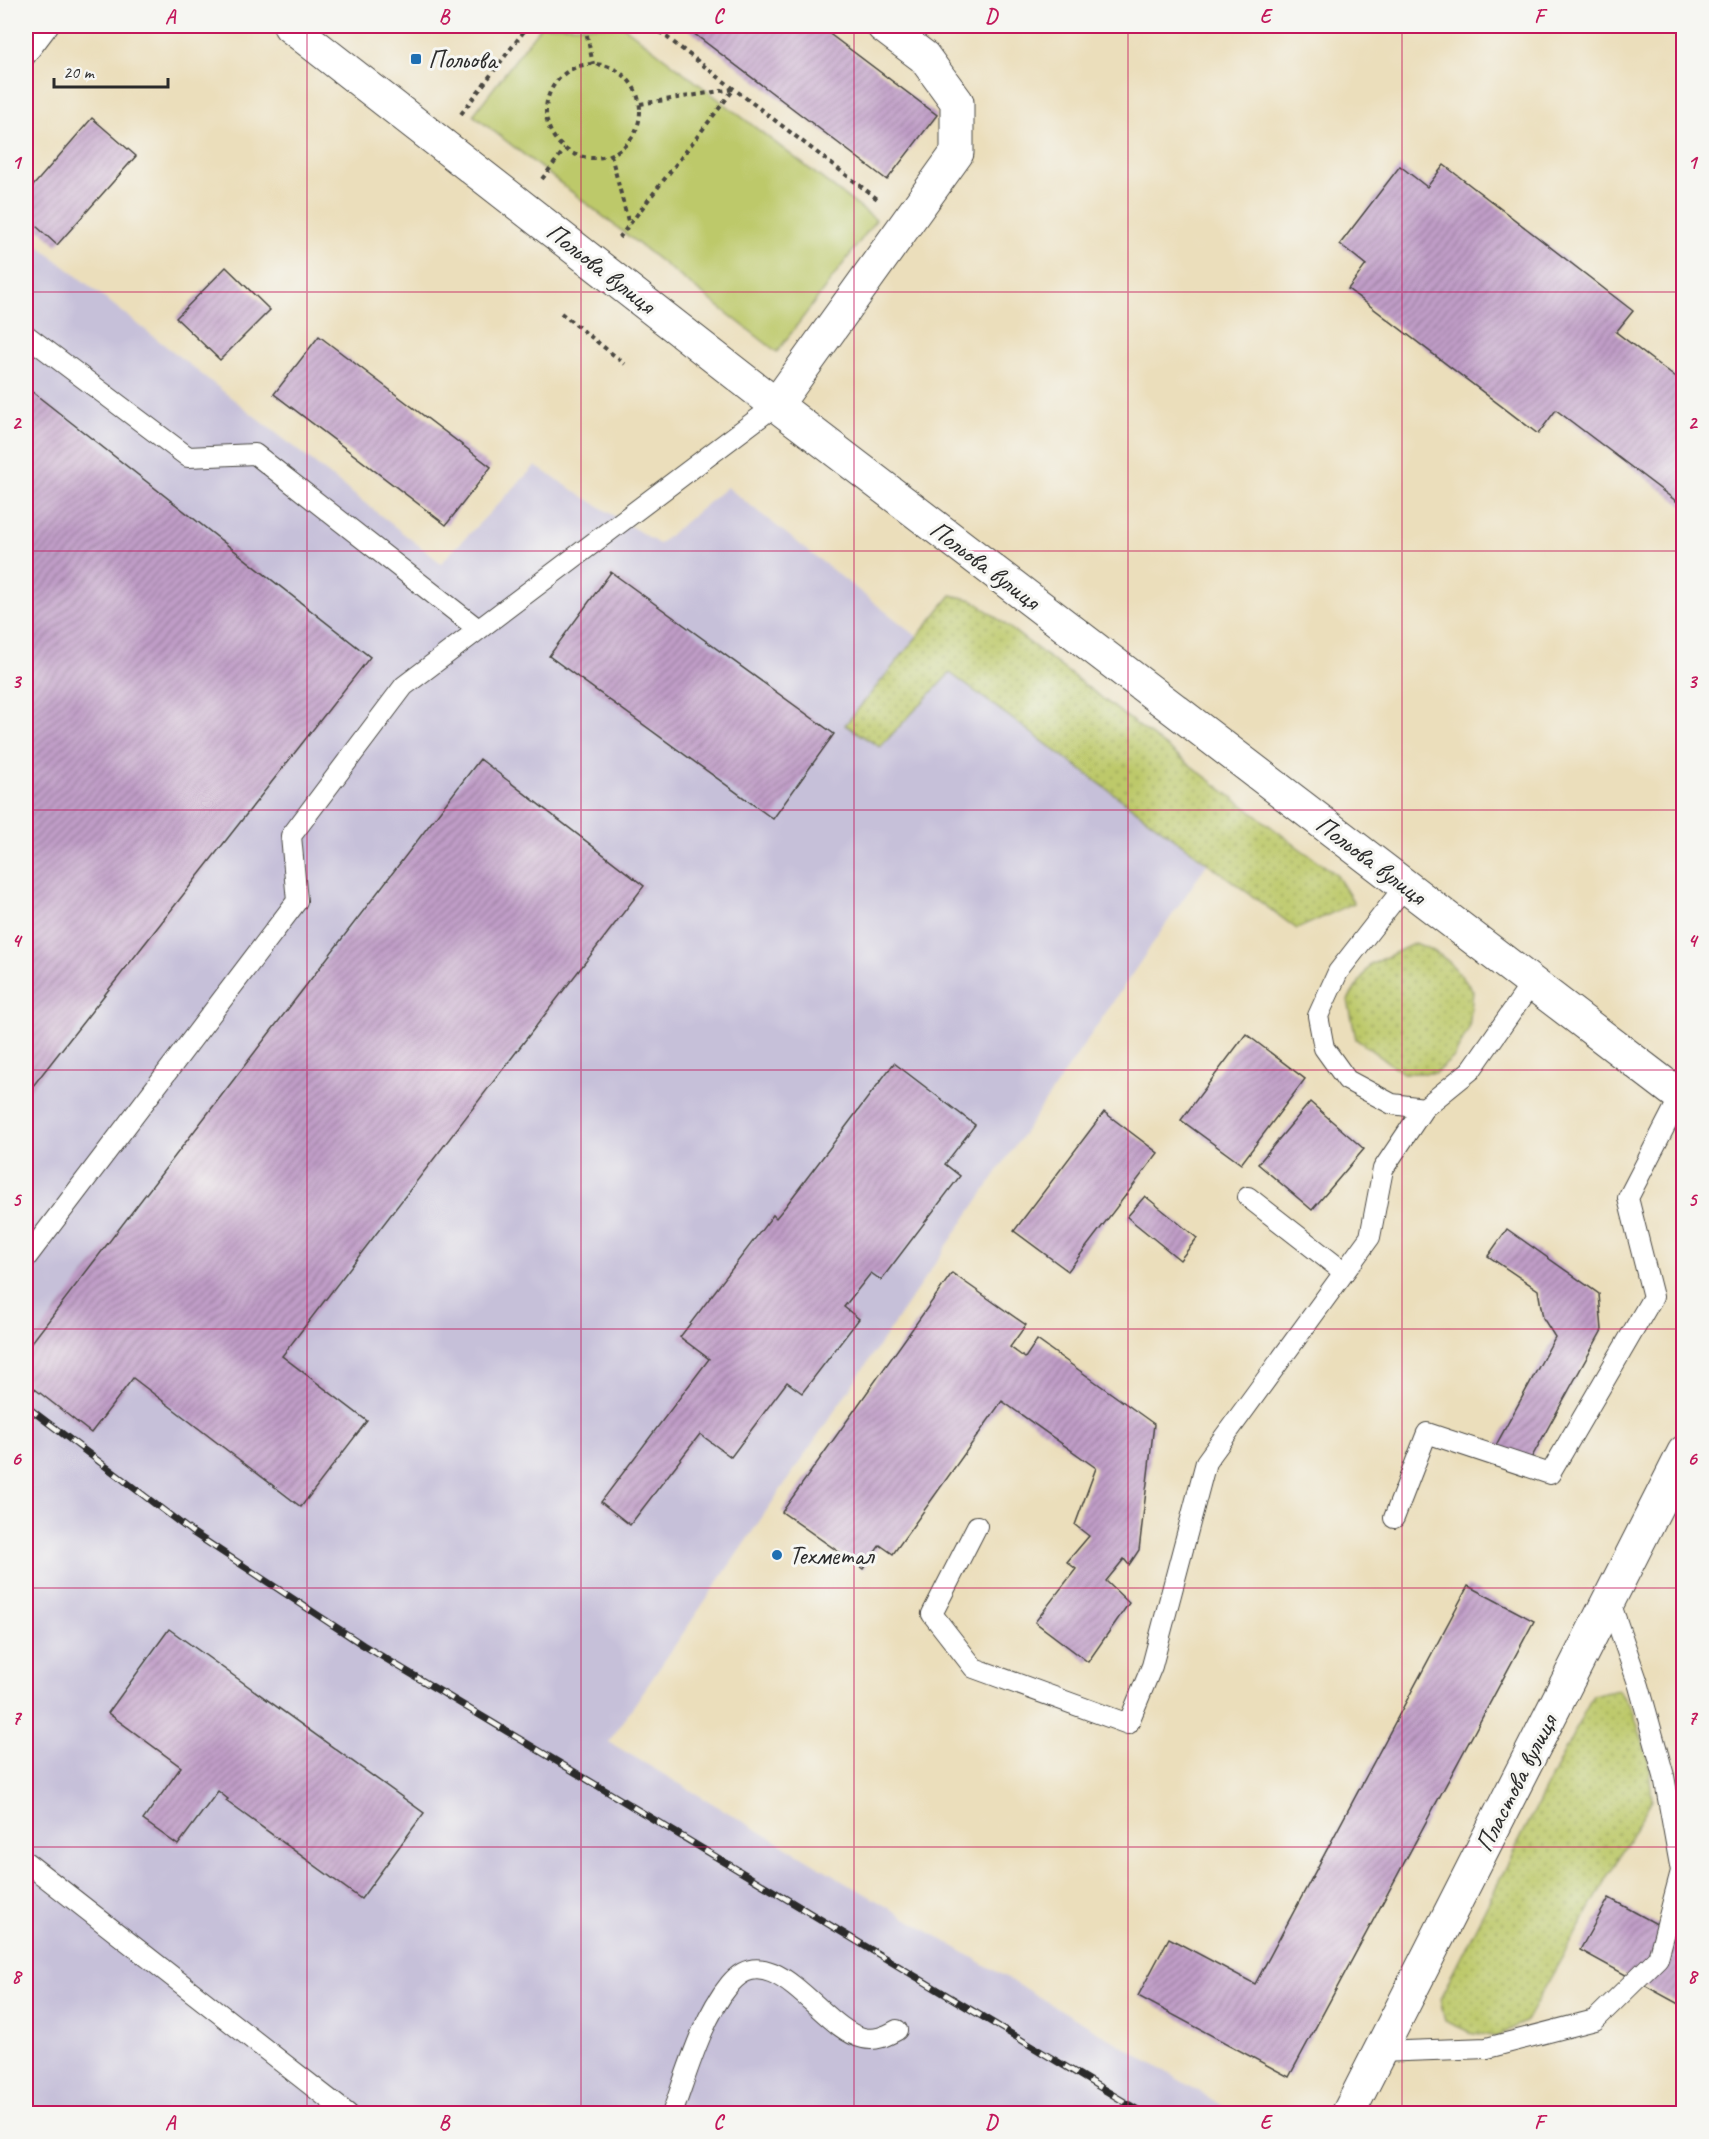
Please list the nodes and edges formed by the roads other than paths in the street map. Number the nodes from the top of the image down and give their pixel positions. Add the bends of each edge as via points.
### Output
1 (48, 26) edge
2 (290, 26) edge
3 (883, 26) edge
4 (26, 55) edge
5 (26, 335) edge
6 (776, 405) junction
7 (478, 629) junction
8 (1405, 886) junction
9 (1532, 983) junction
10 (1682, 1098) edge
11 (1424, 1108) junction
12 (1248, 1197) dead end
13 (26, 1258) edge
14 (1344, 1272) junction
15 (1683, 1452) edge
16 (1394, 1518) dead end
17 (977, 1527) dead end
18 (1609, 1599) junction
19 (26, 1862) edge
20 (897, 2030) dead end
21 (1379, 2052) junction
22 (348, 2114) edge
23 (672, 2114) edge
24 (1348, 2114) edge

1 - 4 lane
2 - 6 street, Польова вулиця
3 - 6 street via 924,57 957,102 957,153
5 - 7 lane via 188,457 255,454
6 - 7 lane
6 - 8 street, Польова вулиця
7 - 13 lane via 405,686 291,836 297,901
8 - 9 street, Польова вулиця
8 - 11 lane via 1338,972 1318,1016 1324,1048 1347,1080 1392,1104
9 - 10 street, Польова вулиця
9 - 11 lane via 1471,1070
10 - 16 lane via 1628,1198 1653,1297 1550,1474 1427,1433
11 - 14 lane via 1383,1169 1370,1237
12 - 14 lane
14 - 17 lane via 1206,1462 1152,1666 1128,1724 974,1668 932,1614
15 - 18 street, Пластова вулиця
18 - 21 street, Пластова вулиця
18 - 21 lane via 1664,1776 1681,1871 1658,1958 1595,2020 1487,2048
19 - 22 lane
20 - 23 lane via 879,2039 862,2038 846,2031 782,1977 765,1970 748,1970 731,1983 715,2007
21 - 24 street, Пластова вулиця

